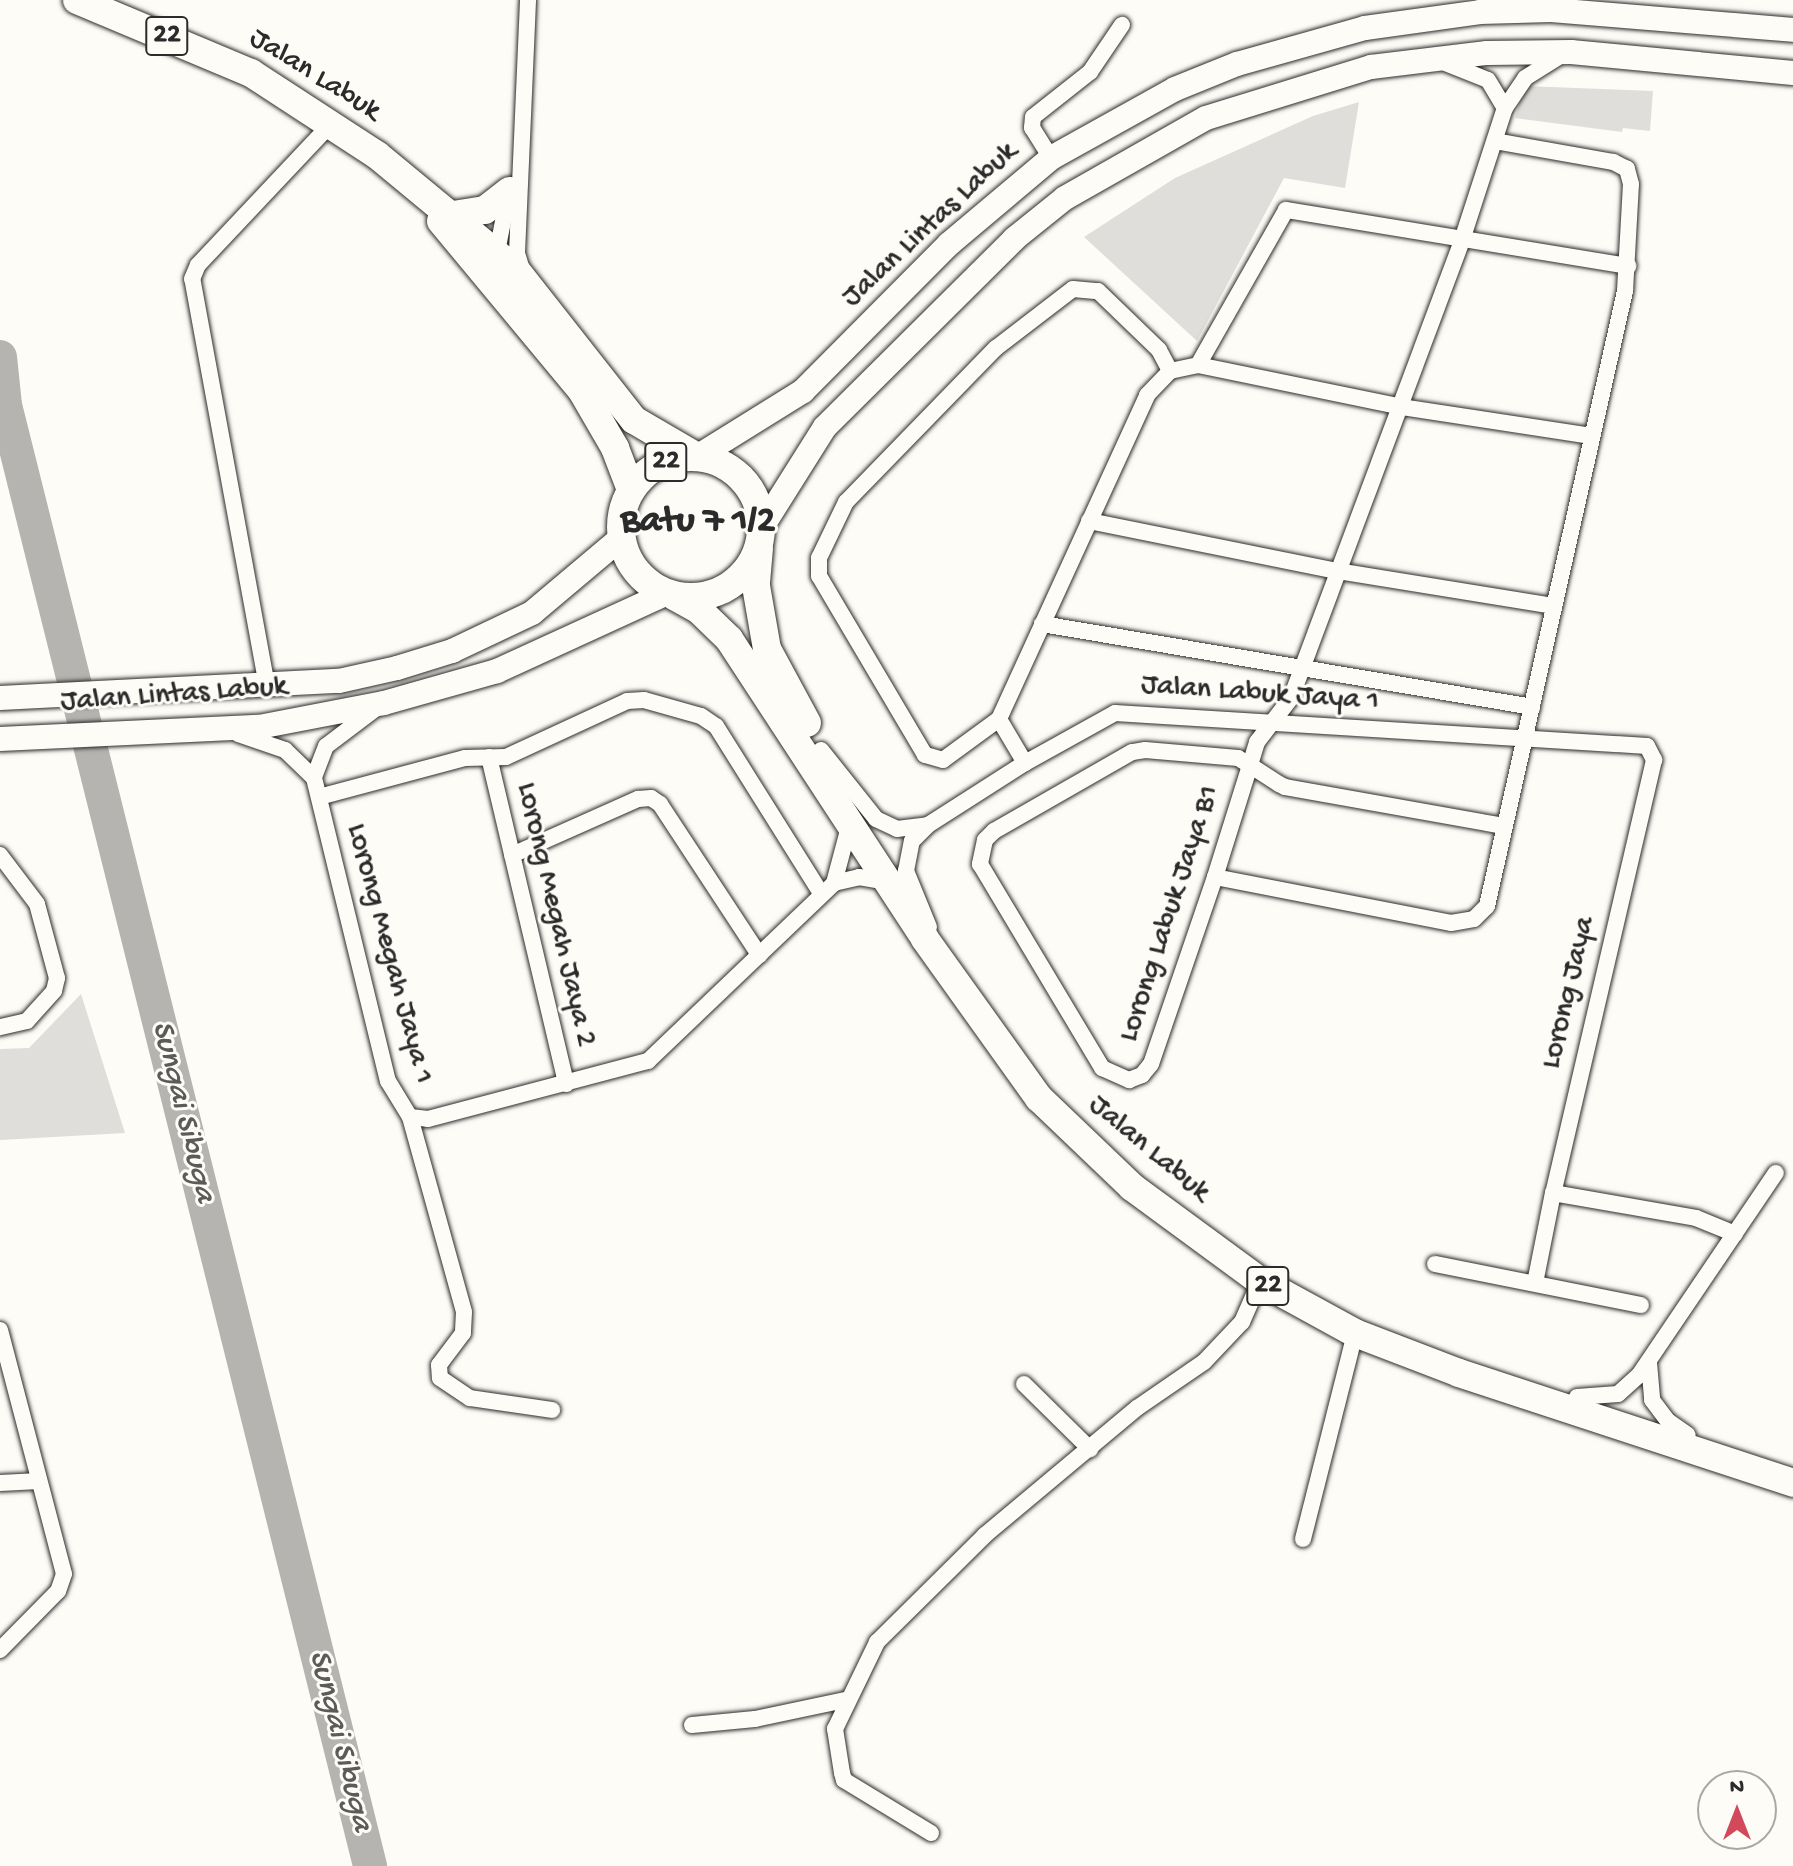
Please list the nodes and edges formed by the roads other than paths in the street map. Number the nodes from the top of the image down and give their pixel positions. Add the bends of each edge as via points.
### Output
1 (77, 0) edge
2 (528, 0) edge
3 (1122, 25) dead end
4 (1793, 30) edge
5 (1571, 52) junction
6 (1431, 58) junction
7 (1793, 73) edge
8 (1505, 108) junction
9 (332, 123) junction
10 (520, 130) junction
11 (1495, 141) junction
12 (1051, 158) junction
13 (417, 190) junction
14 (509, 191) junction
15 (453, 215) junction
16 (1462, 240) junction
17 (497, 252) junction
18 (1628, 266) junction
19 (528, 284) junction
20 (548, 344) junction
21 (1198, 365) junction
22 (1170, 371) junction
23 (1402, 407) junction
24 (1592, 436) junction
25 (697, 457) junction
26 (631, 490) junction
27 (1089, 521) junction
28 (761, 537) junction
29 (621, 538) junction
30 (1337, 571) junction
31 (670, 594) junction
32 (1554, 606) junction
33 (1042, 624) junction
34 (1300, 669) junction
35 (267, 686) junction
36 (0, 698) edge
37 (384, 703) junction
38 (1532, 707) junction
39 (999, 719) junction
40 (1274, 720) junction
41 (223, 730) junction
42 (0, 739) edge
43 (1523, 741) junction
44 (821, 750) junction
45 (489, 757) junction
46 (1025, 763) junction
47 (1250, 765) junction
48 (314, 778) junction
49 (319, 797) junction
50 (850, 821) junction
51 (928, 825) junction
52 (1504, 826) junction
53 (0, 855) edge
54 (512, 855) junction
55 (1215, 877) junction
56 (888, 882) junction
57 (828, 889) junction
58 (929, 927) junction
59 (759, 955) junction
60 (0, 1027) edge
61 (566, 1084) junction
62 (410, 1117) junction
63 (1776, 1173) dead end
64 (1553, 1193) junction
65 (1735, 1234) junction
66 (1435, 1264) dead end
67 (1260, 1281) junction
68 (1535, 1283) junction
69 (1641, 1305) dead end
70 (0, 1330) edge
71 (1355, 1333) junction
72 (1649, 1362) junction
73 (1024, 1384) dead end
74 (1577, 1397) junction
75 (552, 1410) dead end
76 (1688, 1435) junction
77 (1090, 1449) junction
78 (1793, 1469) edge
79 (39, 1481) junction
80 (0, 1483) edge
81 (1793, 1483) edge
82 (1303, 1539) dead end
83 (0, 1650) edge
84 (845, 1700) junction
85 (692, 1725) dead end
86 (931, 1833) dead end

1 - 9 highway, Jalan Labuk / 22 via 231,63
2 - 10 street
3 - 12 street via 1090,72 1033,117 1032,128
4 - 12 main road, Jalan Lintas Labuk via 1551,10 1480,12 1365,28 1300,42 1175,89
5 - 6 main road
5 - 7 main road
5 - 8 street, Lorong Labuk Jaya B1 via 1525,78
6 - 8 street via 1488,80
6 - 28 main road via 1316,82 1206,118 1065,198 1002,250 825,427
8 - 11 street, Lorong Labuk Jaya B1
9 - 13 highway, Jalan Labuk / 22
9 - 35 street via 198,265 192,279
10 - 14 street
10 - 19 street via 517,253
11 - 16 street, Lorong Labuk Jaya B1
11 - 18 street via 1627,169
12 - 25 main road, Jalan Lintas Labuk via 949,244 803,391
13 - 15 highway
13 - 20 highway, 22
14 - 15 highway via 485,210
14 - 17 street
15 - 17 highway
16 - 18 street
16 - 21 street via 1286,210
16 - 23 street, Lorong Labuk Jaya B1
17 - 19 highway
17 - 20 highway via 501,278
18 - 24 street
19 - 25 highway via 612,398 658,438
20 - 26 highway, 22 via 615,448
21 - 22 street
21 - 23 street
22 - 27 street via 1147,395
22 - 39 street via 1159,350 1098,291 1086,286 1073,289 996,348 846,502 819,558 819,576 929,759 943,760
23 - 24 street
23 - 30 street, Lorong Labuk Jaya B1
24 - 32 street
25 - 26 highway, 22 via 660,464
25 - 28 highway, 22 via 718,462 743,480 759,506
26 - 29 highway, 22
27 - 30 street
27 - 33 street
28 - 31 highway via 743,575 717,593
28 - 44 highway, Jalan Labuk / 22 via 756,586 767,649
29 - 31 highway, 22 via 641,577
29 - 35 main road, Jalan Lintas Labuk via 576,580 498,632 397,668 339,681
30 - 32 street
30 - 34 street, Lorong Labuk Jaya B1
31 - 37 main road, Jalan Lintas Labuk via 497,671
31 - 50 highway, Jalan Labuk / 22 via 699,610 729,639
32 - 38 street
33 - 34 street
33 - 39 street
34 - 38 street
34 - 40 street, Lorong Labuk Jaya B1 via 1291,698
35 - 36 main road, Jalan Lintas Labuk
37 - 41 main road, Jalan Lintas Labuk
37 - 48 street via 326,746
38 - 43 street
39 - 46 street
40 - 43 street, Jalan Labuk Jaya 1 via 1328,729
40 - 46 street, Jalan Labuk Jaya 1 via 1115,713
40 - 47 street, Lorong Labuk Jaya B1 via 1257,742
41 - 42 main road, Jalan Lintas Labuk
41 - 48 street via 271,743
43 - 52 street
43 - 64 street, Lorong Jaya via 1641,745 1651,749 1654,760
44 - 51 street via 876,819 897,829
44 - 58 highway, Jalan Labuk / 22
45 - 49 street via 465,758
45 - 54 street, Lorong Megah Jaya 2
45 - 57 street via 506,757 627,701 644,700 701,716 724,737
46 - 51 street, Jalan Labuk Jaya 1
47 - 52 street via 1285,787
47 - 55 street, Lorong Labuk Jaya B1
47 - 55 street, Lorong Labuk Jaya B1 via 1238,758 1132,752 994,831 980,852 982,873 1102,1068 1129,1080 1151,1064
48 - 49 street, Lorong Megah Jaya 1
49 - 62 street, Lorong Megah Jaya 1 via 388,1081
50 - 56 highway, Jalan Labuk / 22
50 - 57 street
51 - 58 street via 912,841 905,860
52 - 55 street via 1487,906 1474,919 1451,923
53 - 60 street via 37,904 56,985 27,1021
54 - 59 street via 638,799 651,798 660,804
54 - 61 street, Lorong Megah Jaya 2
56 - 57 street via 859,877
56 - 67 highway, Jalan Labuk / 22 via 1039,1098 1132,1187
57 - 59 street, Lorong Megah Jaya 1
58 - 74 highway, Jalan Labuk / 22 via 1011,1043 1078,1121 1146,1185 1241,1256 1363,1322
59 - 61 street, Lorong Megah Jaya 1 via 648,1061
61 - 62 street, Lorong Megah Jaya 1 via 428,1119
62 - 75 street via 464,1312 463,1333 439,1365 440,1378 470,1398
63 - 65 street
64 - 65 street via 1696,1218
64 - 68 street
65 - 72 street
66 - 68 street
67 - 71 highway, Jalan Labuk / 22
67 - 77 street via 1242,1322 1204,1362 1137,1408
68 - 69 street
70 - 79 street
71 - 81 highway, Jalan Labuk / 22 via 1459,1373
71 - 82 street
72 - 74 street via 1618,1394
72 - 76 street via 1652,1400
73 - 77 street
74 - 76 highway, Jalan Labuk / 22
76 - 78 highway, Jalan Labuk / 22
77 - 84 street via 985,1535 877,1642
79 - 80 street
79 - 83 street via 62,1583
84 - 85 street via 755,1719
84 - 86 street via 835,1729 844,1780

